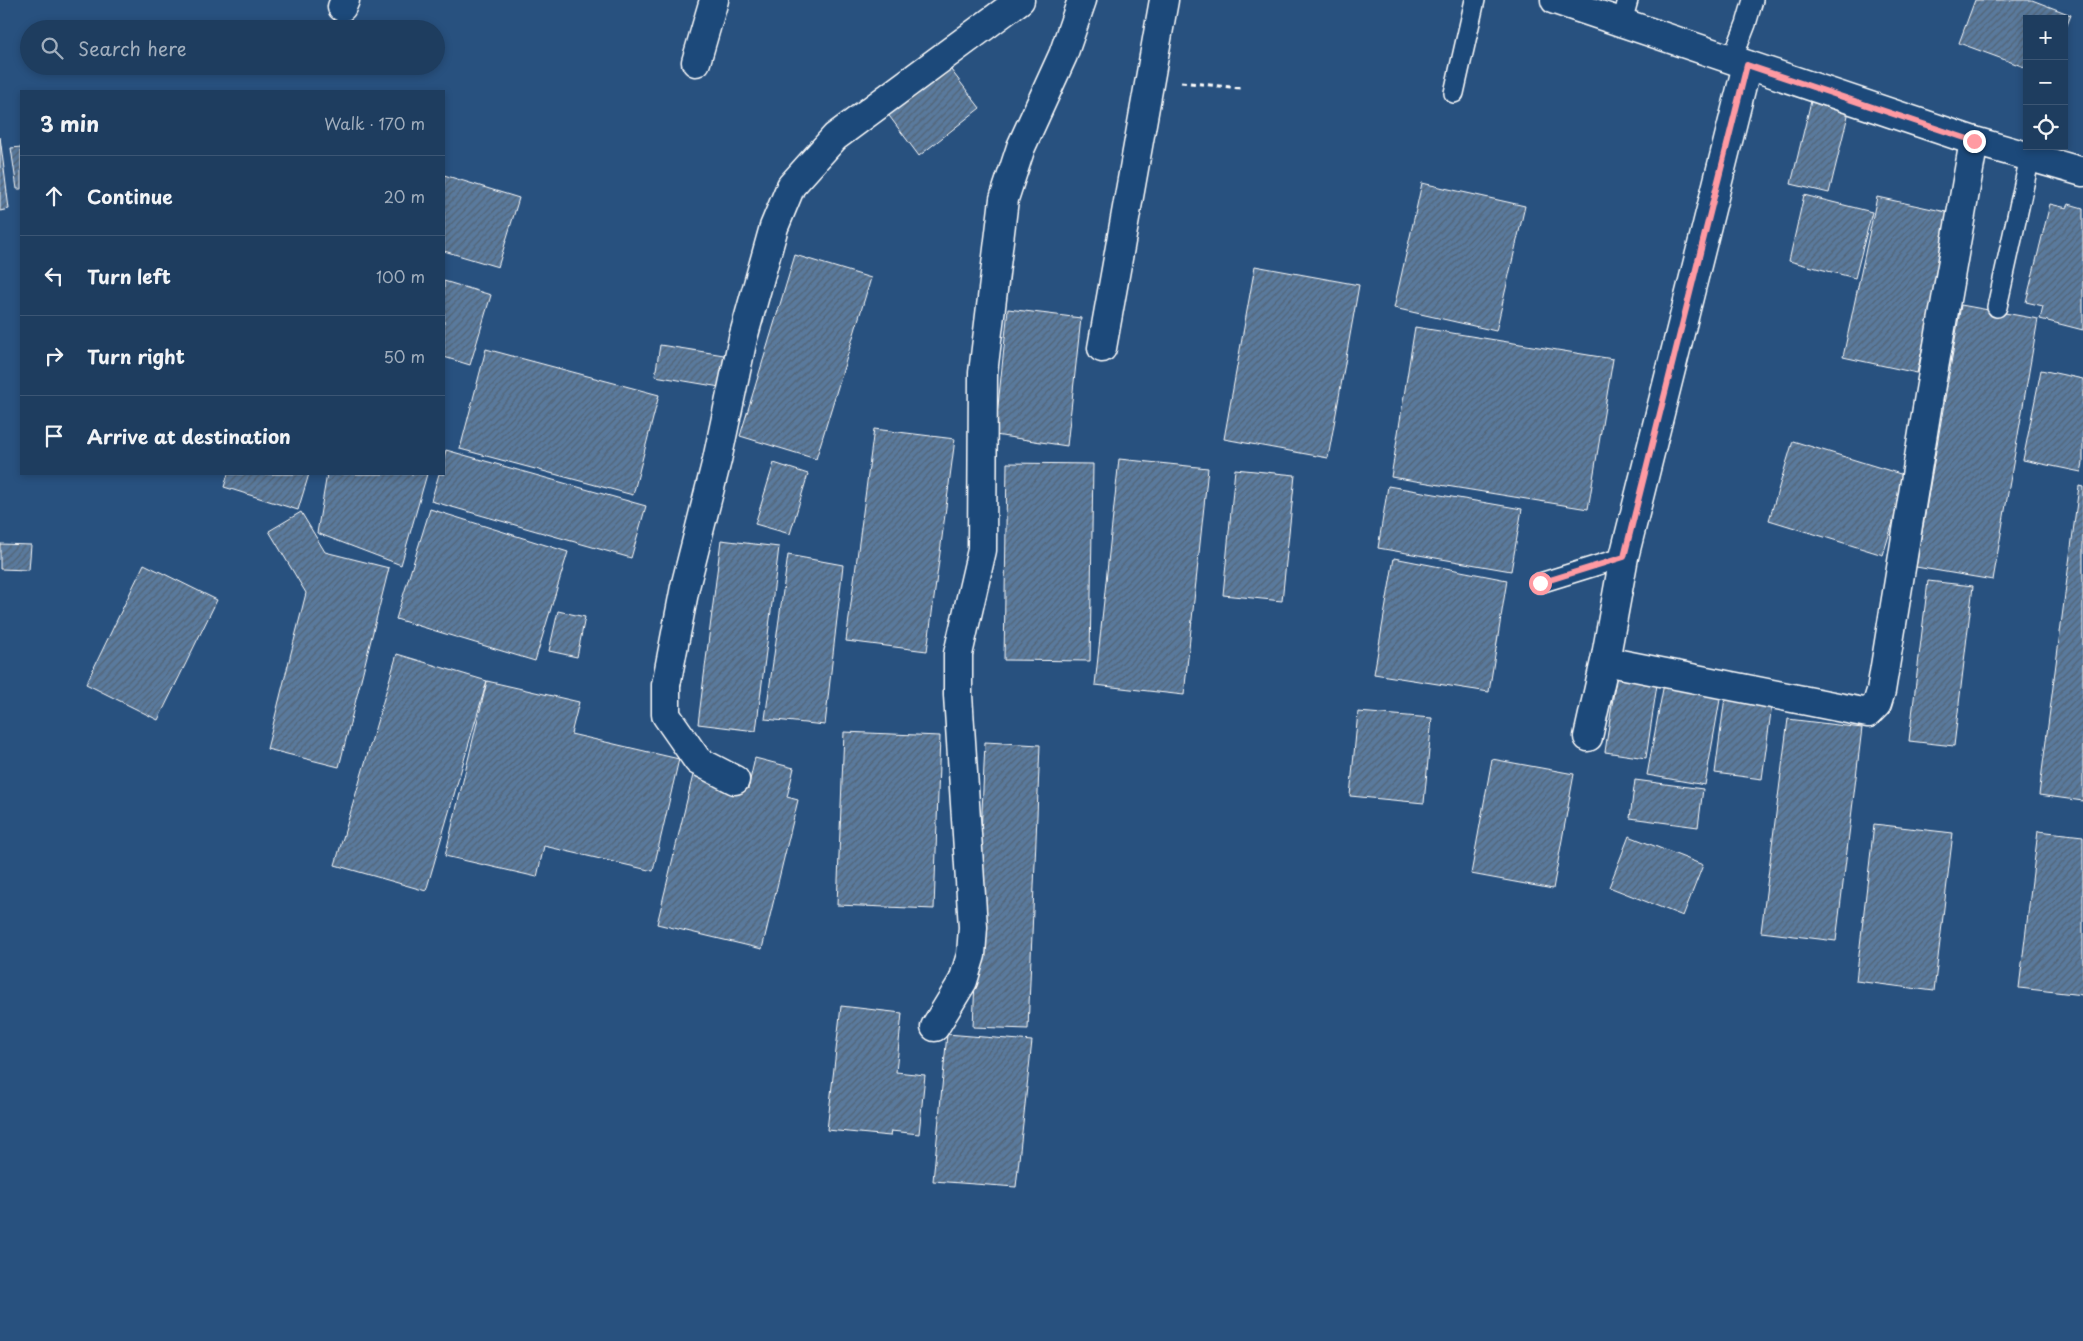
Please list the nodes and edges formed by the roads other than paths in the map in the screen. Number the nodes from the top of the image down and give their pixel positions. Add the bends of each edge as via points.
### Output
1 (714, 0) edge
2 (1020, 0) edge
3 (1082, 0) edge
4 (1164, 0) edge
5 (1475, 0) edge
6 (1555, 0) edge
7 (1753, 0) edge
8 (1625, 11) edge
9 (696, 62) dead end
10 (1740, 63) junction
11 (1454, 93) dead end
12 (1974, 141) junction
13 (2030, 157) junction
14 (2083, 172) edge
15 (1998, 307) dead end
16 (1102, 348) dead end
17 (1624, 557) junction
18 (1540, 583) dead end
19 (1605, 661) junction
20 (1588, 737) dead end
21 (735, 780) dead end
22 (935, 1027) dead end

1 - 9 street
2 - 21 street via 835,137 791,186 774,226 743,338 685,587 666,685 666,715 698,761
3 - 22 street via 1063,54 1021,147 1004,199 983,372 982,550 958,654 972,945 963,981
4 - 16 street
5 - 11 lane
6 - 8 street
7 - 10 lane
8 - 10 street
10 - 12 street
10 - 17 street
12 - 13 street
12 - 19 street via 1877,704 1868,713
13 - 14 street
13 - 15 lane
17 - 18 lane
17 - 19 street
19 - 20 street

